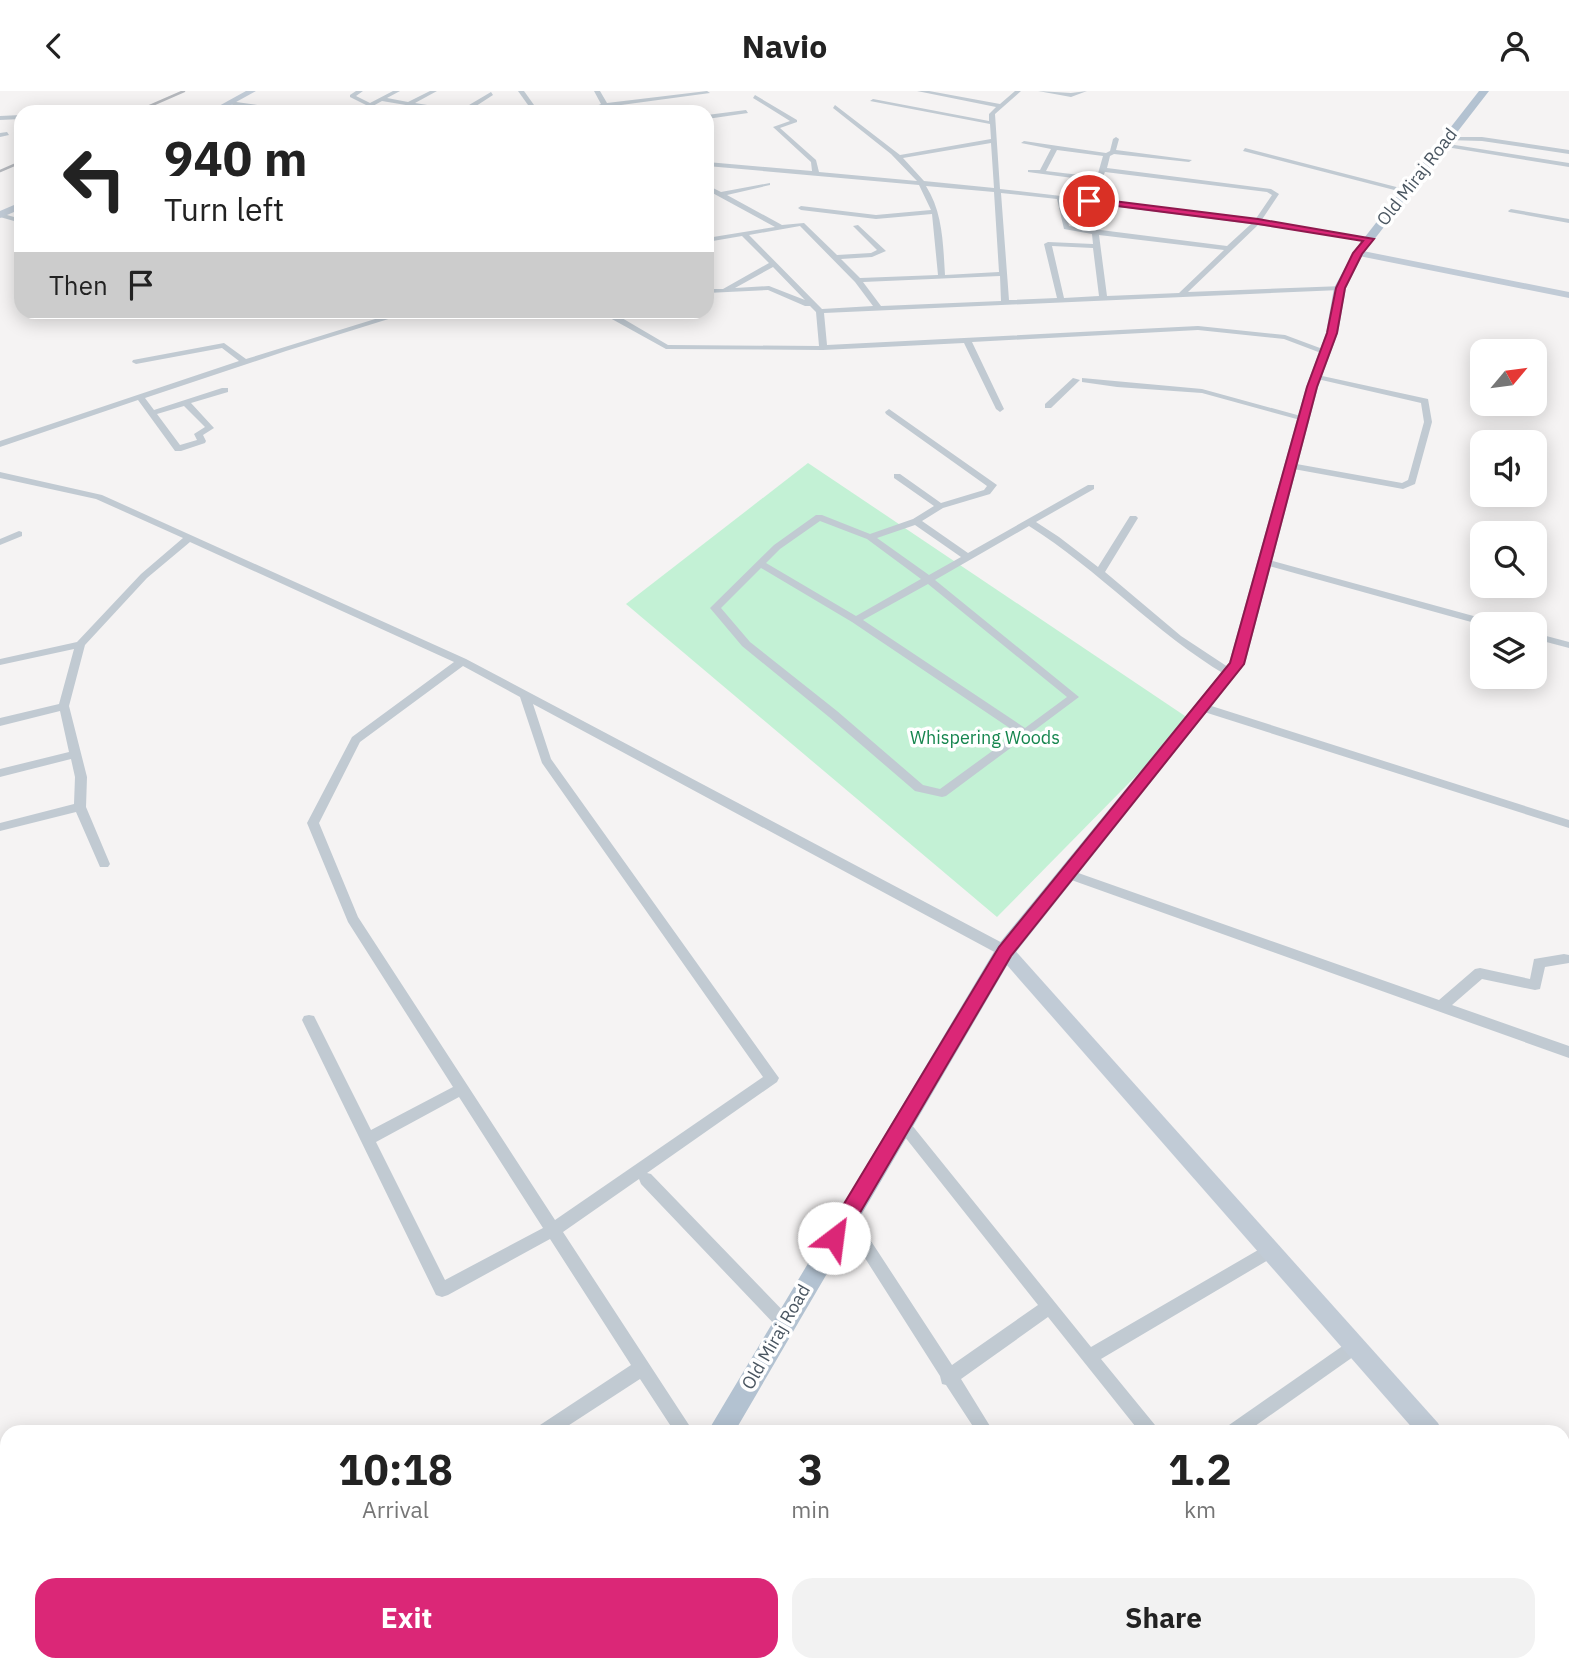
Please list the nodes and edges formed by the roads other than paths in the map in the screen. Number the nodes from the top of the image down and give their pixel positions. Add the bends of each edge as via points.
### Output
1 (251, 91) edge
2 (360, 91) edge
3 (397, 91) edge
4 (434, 91) edge
5 (597, 91) edge
6 (920, 91) edge
7 (1018, 91) edge
8 (1041, 91) edge
9 (1084, 91) edge
10 (1484, 91) edge
11 (707, 93) dead end
12 (491, 95) dead end
13 (755, 97) dead end
14 (380, 99) junction
15 (873, 101) dead end
16 (229, 103) junction
17 (409, 104) junction
18 (225, 105) edge
19 (237, 105) edge
20 (370, 105) joint
21 (415, 105) edge
22 (472, 105) edge
23 (605, 105) joint
24 (1000, 106) junction
25 (835, 107) dead end
26 (746, 112) dead end
27 (714, 116) edge
28 (993, 123) junction
29 (1116, 139) dead end
30 (995, 140) junction
31 (1445, 142) junction
32 (1024, 143) dead end
33 (1055, 147) junction
34 (1245, 150) dead end
35 (1569, 152) edge
36 (1110, 153) junction
37 (899, 157) junction
38 (1189, 160) dead end
39 (714, 165) edge
40 (1569, 165) edge
41 (1103, 170) junction
42 (1030, 171) dead end
43 (816, 173) junction
44 (1042, 173) junction
45 (1097, 179) junction
46 (768, 184) dead end
47 (924, 185) junction
48 (714, 190) edge
49 (999, 190) junction
50 (1406, 191) junction
51 (722, 194) junction
52 (1060, 198) junction
53 (1089, 201) junction
54 (801, 208) dead end
55 (1511, 211) dead end
56 (935, 212) junction
57 (1258, 221) junction
58 (1569, 222) edge
59 (779, 226) junction
60 (856, 226) dead end
61 (1095, 232) junction
62 (744, 234) junction
63 (714, 236) edge
64 (1097, 246) junction
65 (1363, 246) junction
66 (1231, 249) junction
67 (835, 257) junction
68 (773, 264) junction
69 (1004, 274) junction
70 (942, 277) junction
71 (858, 280) junction
72 (1340, 288) junction
73 (714, 291) edge
74 (724, 291) junction
75 (1181, 295) junction
76 (1569, 295) edge
77 (1103, 299) junction
78 (1060, 300) junction
79 (1005, 303) junction
80 (817, 309) junction
81 (879, 309) junction
82 (385, 319) edge
83 (618, 319) edge
84 (967, 341) junction
85 (823, 348) junction
86 (1324, 351) junction
87 (136, 362) dead end
88 (245, 362) junction
89 (1316, 376) junction
90 (1080, 380) joint
91 (225, 390) dead end
92 (139, 396) junction
93 (187, 404) dead end
94 (1048, 406) dead end
95 (1000, 409) dead end
96 (889, 412) dead end
97 (152, 413) junction
98 (1304, 418) junction
99 (0, 444) edge
100 (1291, 466) junction
101 (0, 475) edge
102 (897, 476) dead end
103 (1091, 487) dead end
104 (940, 506) junction
105 (1133, 518) dead end
106 (916, 521) junction
107 (1029, 522) junction
108 (19, 534) dead end
109 (870, 537) junction
110 (189, 538) junction
111 (0, 542) edge
112 (966, 556) junction
113 (1265, 562) junction
114 (760, 564) junction
115 (1100, 572) junction
116 (928, 579) junction
117 (1470, 618) edge
118 (856, 620) junction
119 (1547, 639) edge
120 (80, 644) junction
121 (1569, 645) edge
122 (462, 661) junction
123 (0, 662) edge
124 (1230, 673) junction
125 (525, 695) junction
126 (64, 706) junction
127 (1202, 707) junction
128 (0, 722) edge
129 (1025, 733) junction
130 (75, 754) junction
131 (0, 773) edge
132 (80, 807) junction
133 (1569, 824) edge
134 (0, 827) edge
135 (104, 865) dead end
136 (1067, 874) junction
137 (1005, 951) junction
138 (1564, 959) dead end
139 (1440, 1007) junction
140 (309, 1020) dead end
141 (1569, 1052) edge
142 (463, 1089) junction
143 (902, 1123) junction
144 (368, 1139) junction
145 (646, 1179) dead end
146 (847, 1217) junction
147 (553, 1230) junction
148 (1270, 1251) junction
149 (1049, 1307) junction
150 (784, 1323) junction
151 (1354, 1346) junction
152 (1089, 1357) junction
153 (640, 1369) junction
154 (948, 1378) junction
155 (555, 1425) edge
156 (678, 1425) edge
157 (724, 1425) edge
158 (981, 1425) edge
159 (1144, 1425) edge
160 (1243, 1425) edge
161 (1425, 1425) edge

1 - 16 street
2 - 20 street via 352,96
3 - 14 street
4 - 17 street
5 - 23 street
6 - 24 street
7 - 24 street
8 - 9 street via 1071,95
10 - 31 main road, Old Miraj Road
11 - 23 street
12 - 22 street
13 - 43 street via 795,121 776,127 814,161
14 - 17 street
14 - 20 street
15 - 28 street
16 - 18 street
16 - 19 street
17 - 21 street
24 - 28 street via 992,114
25 - 37 street
26 - 27 street
28 - 30 street
29 - 36 street
30 - 37 street
30 - 49 street
31 - 35 street via 1482,139
31 - 40 street
31 - 50 main road, Old Miraj Road
32 - 33 street
33 - 36 street
33 - 44 street
34 - 50 street
36 - 38 street
36 - 41 street
37 - 47 street
39 - 43 street
41 - 45 street
41 - 57 street via 1273,191 1276,194
42 - 44 street
43 - 47 street
44 - 45 street
45 - 53 street
46 - 51 street
47 - 49 street
47 - 56 street
48 - 51 street
49 - 52 street
49 - 69 street
50 - 65 main road, Old Miraj Road
51 - 59 street
52 - 53 street
52 - 61 street via 1066,228
53 - 57 street
54 - 56 street via 876,217
55 - 58 street
56 - 70 street
57 - 65 street
57 - 66 street
59 - 62 street
59 - 67 street via 802,224
60 - 67 street via 882,251
61 - 64 street
61 - 66 street
62 - 63 street
62 - 68 street
64 - 77 street
64 - 78 street via 1048,244
65 - 72 main road, Old Miraj Road
65 - 76 street
66 - 75 street
67 - 71 street
68 - 74 street
68 - 80 street
69 - 70 street
69 - 79 street
70 - 71 street
71 - 81 street
72 - 75 street
72 - 86 main road, Old Miraj Road
73 - 74 street
74 - 80 street via 769,288
75 - 77 street
77 - 78 street
78 - 79 street
79 - 81 street
80 - 81 street
80 - 85 street
82 - 88 street
83 - 85 street via 666,347
84 - 85 street
84 - 86 street via 1198,328 1285,337
84 - 95 street
86 - 89 main road, Old Miraj Road
87 - 88 street via 224,345
88 - 92 street
89 - 98 main road, Old Miraj Road
89 - 100 street via 1425,401 1428,422 1412,482 1403,487
90 - 94 street
90 - 98 street via 1202,391
91 - 97 street
92 - 97 street
92 - 99 street
93 - 97 street via 210,428 198,434 202,441 178,449
96 - 104 street via 992,485 987,492
98 - 100 main road, Old Miraj Road
100 - 113 main road, Old Miraj Road
101 - 110 street via 99,497
102 - 104 street
103 - 107 street
104 - 106 street
105 - 115 street
106 - 109 street
106 - 112 street
107 - 112 street
107 - 115 street
108 - 111 street
109 - 114 street via 819,517
109 - 116 street
110 - 120 street via 144,576
110 - 122 street
112 - 116 street
113 - 117 street
113 - 124 main road, Old Miraj Road via 1237,664
114 - 118 street
114 - 129 street via 715,608 746,644 919,788 942,793
115 - 124 street via 1206,661
116 - 118 street
116 - 129 street via 1074,697
118 - 129 street
119 - 121 street
120 - 123 street
120 - 126 street
122 - 125 street
122 - 142 street via 356,740 313,823 352,919
124 - 127 main road, Old Miraj Road
125 - 137 street
125 - 147 street via 546,760 772,1078
126 - 128 street
126 - 130 street
127 - 133 street
127 - 136 main road, Old Miraj Road
130 - 131 street
130 - 132 street via 81,777
132 - 134 street
132 - 135 street
136 - 137 main road, Old Miraj Road
136 - 139 street
137 - 143 main road, Old Miraj Road
137 - 148 street
138 - 139 street via 1539,963 1535,985 1480,973
139 - 141 street
140 - 144 street
142 - 144 street
142 - 147 street
143 - 146 main road, Old Miraj Road
143 - 149 street
144 - 147 street via 442,1290
145 - 150 street
146 - 150 main road, Old Miraj Road
146 - 154 street
147 - 153 street
148 - 151 street
148 - 152 street
149 - 152 street
149 - 154 street
150 - 157 main road, Old Miraj Road
151 - 160 street
151 - 161 street
152 - 159 street
153 - 155 street
153 - 156 street
154 - 158 street

